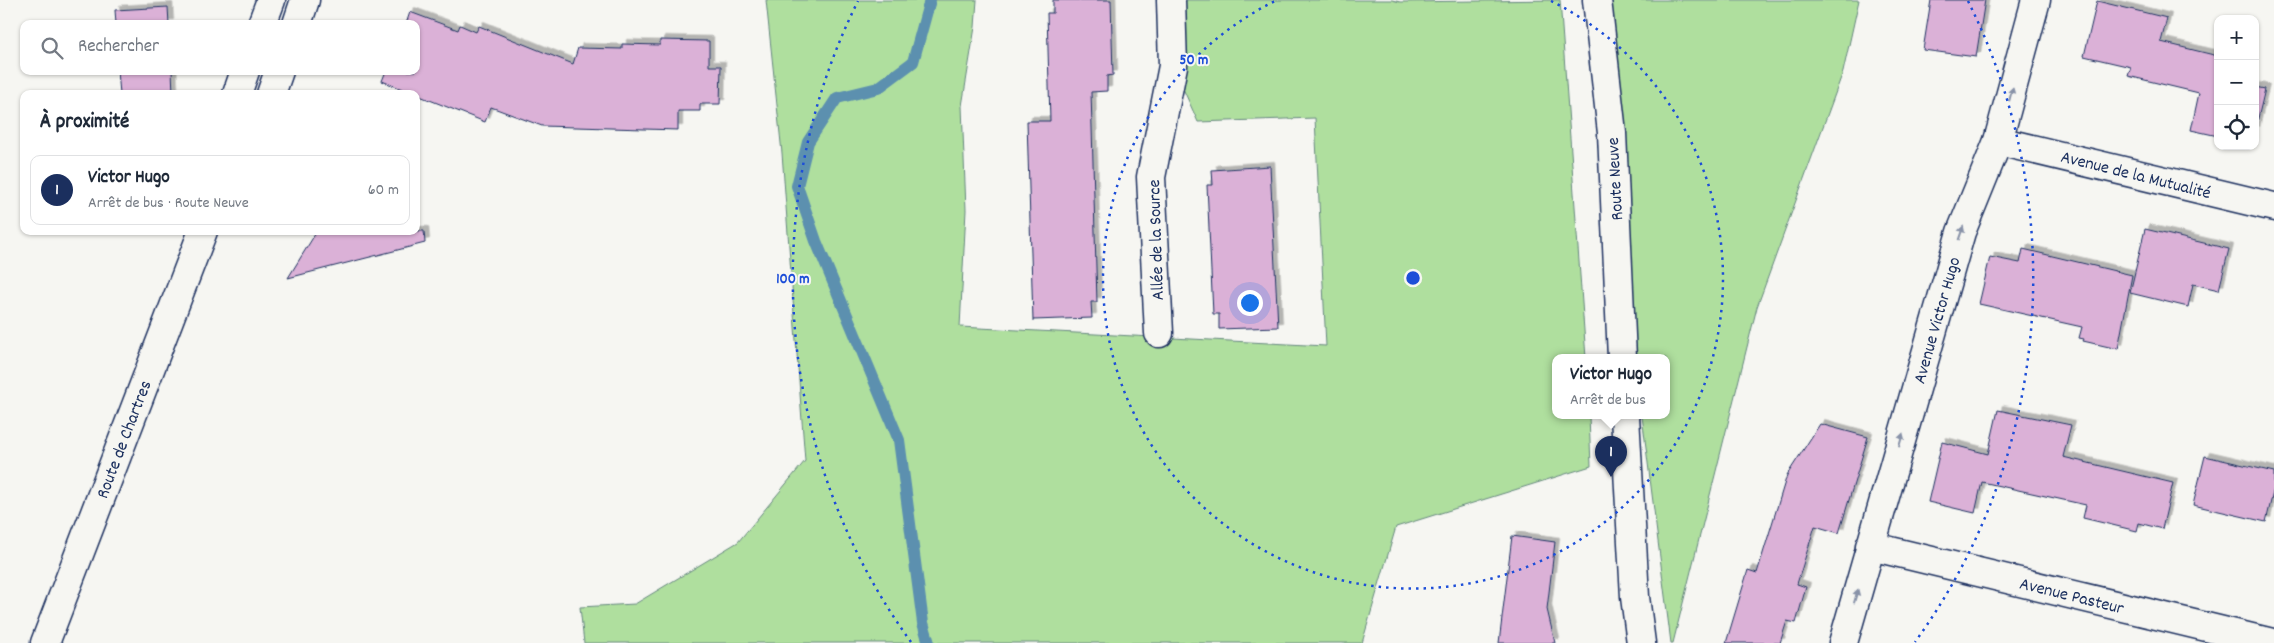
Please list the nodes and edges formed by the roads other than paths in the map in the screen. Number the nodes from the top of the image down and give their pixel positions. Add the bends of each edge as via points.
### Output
1 (271, 0) edge
2 (305, 0) edge
3 (1171, 0) edge
4 (1597, 0) edge
5 (2036, 0) edge
6 (264, 20) edge
7 (298, 20) edge
8 (245, 75) edge
9 (278, 75) edge
10 (239, 90) edge
11 (272, 90) edge
12 (1998, 141) junction
13 (2274, 207) edge
14 (200, 235) edge
15 (1159, 333) dead end
16 (1622, 354) edge
17 (1625, 419) edge
18 (1870, 546) junction
19 (45, 643) edge
20 (1642, 643) edge
21 (1843, 643) edge
22 (2273, 643) edge

1 - 6 street
2 - 7 street
3 - 15 street, Allée de la Source via 1173,66 1151,177
4 - 16 street, Route Neuve via 1612,133
12 -> 5 street, Avenue Victor Hugo
8 - 10 street
9 - 11 street
12 - 13 street, Avenue de la Mutualité
18 -> 12 street, Avenue Victor Hugo via 1961,232
14 - 19 street, Route de Chartres
17 - 20 street via 1635,597
21 -> 18 street, Avenue Victor Hugo
18 - 22 street, Avenue Pasteur

